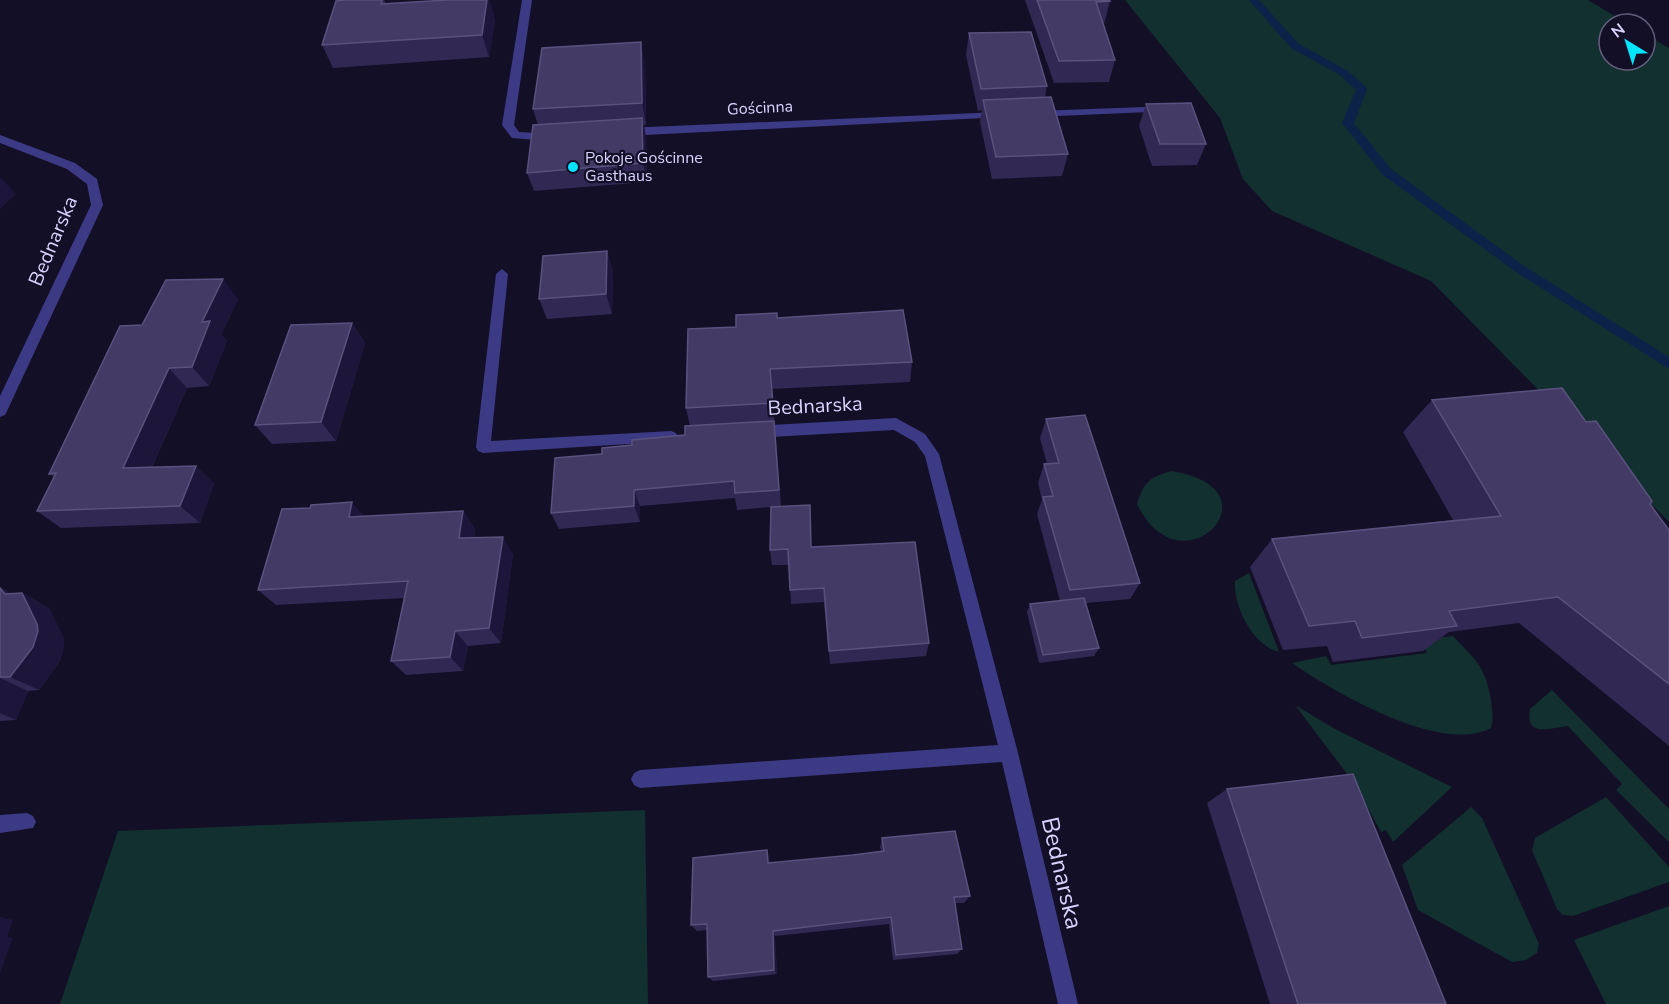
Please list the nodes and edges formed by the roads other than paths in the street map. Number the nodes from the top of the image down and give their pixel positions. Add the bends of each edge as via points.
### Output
1 (527, 0) edge
2 (1145, 110) edge
3 (616, 133) edge
4 (556, 136) edge
5 (0, 139) edge
6 (502, 274) dead end
7 (0, 411) edge
8 (743, 433) edge
9 (684, 436) edge
10 (1009, 753) junction
11 (640, 779) dead end
12 (27, 822) dead end
13 (0, 824) edge
14 (1068, 1004) edge

1 - 4 street via 508,125 516,135
2 - 3 street, Gościnna
5 - 7 street, Bednarska via 71,166 93,182 97,205
6 - 9 street via 483,447
8 - 10 street, Bednarska via 896,424 920,438 932,454
10 - 11 street
10 - 14 street, Bednarska
12 - 13 street

